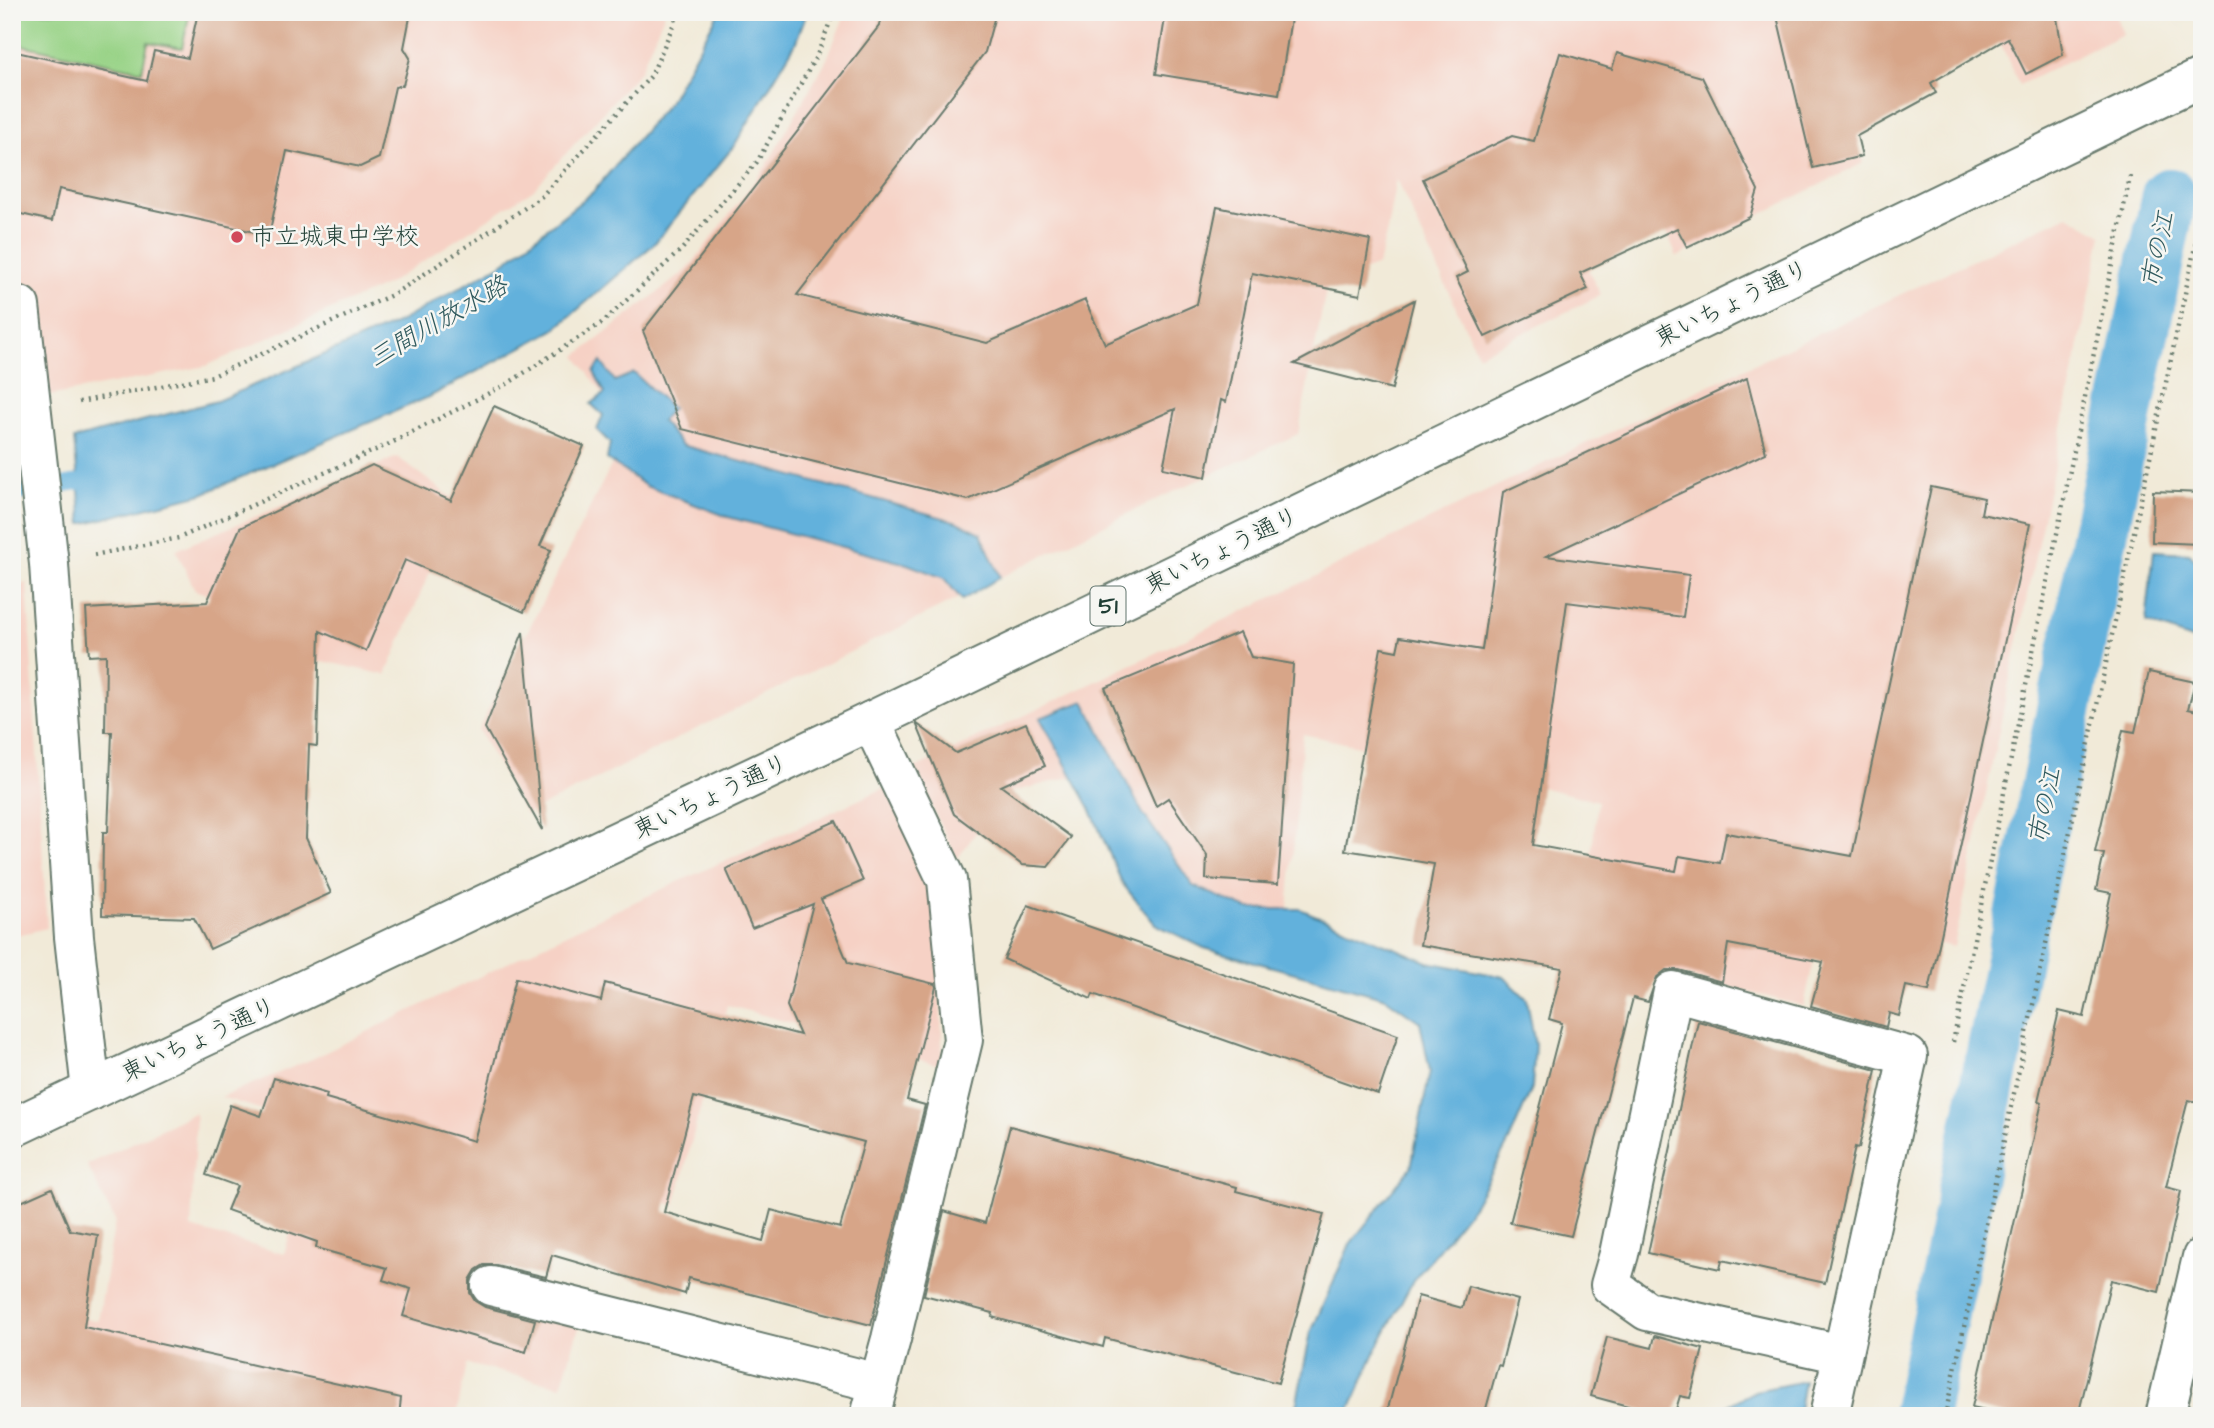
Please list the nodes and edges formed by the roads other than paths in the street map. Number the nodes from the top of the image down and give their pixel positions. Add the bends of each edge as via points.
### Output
1 (2202, 78) edge
2 (20, 306) dead end
3 (871, 721) junction
4 (91, 1091) junction
5 (12, 1128) edge
6 (2202, 1257) edge
7 (491, 1286) dead end
8 (1842, 1354) junction
9 (874, 1399) edge
10 (1829, 1416) edge
11 (2165, 1416) edge

1 - 3 street, 東いちょう通り / 51
2 - 4 street via 49,564 74,937
3 - 4 street, 東いちょう通り / 51
3 - 9 street via 947,880 963,1040
4 - 5 street, 東いちょう通り / 51
6 - 11 street
7 - 9 street
8 - 8 street via 1908,1056 1673,992 1610,1285 1647,1311
8 - 10 street

